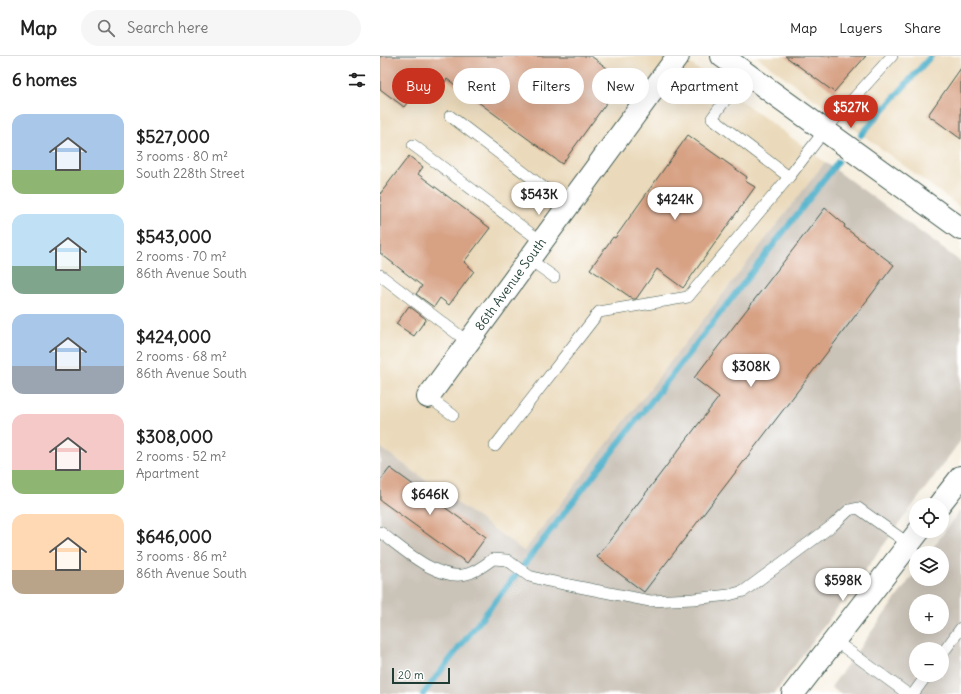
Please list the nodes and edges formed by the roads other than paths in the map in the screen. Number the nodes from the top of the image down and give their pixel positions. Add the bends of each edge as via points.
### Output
1 (678, 56) edge
2 (892, 56) edge
3 (727, 57) edge
4 (740, 68) edge
5 (753, 78) edge
6 (723, 104) edge
7 (450, 116) dead end
8 (825, 130) junction
9 (413, 145) dead end
10 (789, 177) junction
11 (568, 206) junction
12 (961, 229) edge
13 (542, 242) junction
14 (529, 259) junction
15 (380, 275) edge
16 (554, 278) dead end
17 (468, 342) junction
18 (428, 396) joint
19 (453, 415) dead end
20 (495, 446) dead end
21 (961, 477) edge
22 (944, 498) edge
23 (380, 532) edge
24 (909, 535) edge
25 (914, 538) edge
26 (961, 628) edge
27 (834, 640) junction
28 (949, 644) edge
29 (922, 682) edge
30 (793, 694) edge
31 (908, 694) edge
32 (913, 694) edge

1 - 11 street, 86th Avenue South
2 - 8 lane
3 - 4 street
5 - 8 street
6 - 10 lane via 712,118
7 - 11 lane
8 - 10 lane
8 - 12 street
9 - 13 lane
10 - 20 lane via 688,297 599,312
11 - 13 street, 86th Avenue South
13 - 14 street, 86th Avenue South
14 - 16 lane
14 - 17 street, 86th Avenue South
15 - 17 lane
17 - 18 street, 86th Avenue South
18 - 19 lane
21 - 22 street
23 - 24 lane via 424,563 451,575 466,574 493,559 507,560 529,576 650,601 693,599 744,591 833,525 849,510 858,508
25 - 27 street
26 - 28 lane
27 - 30 street
27 - 31 lane
29 - 32 lane

